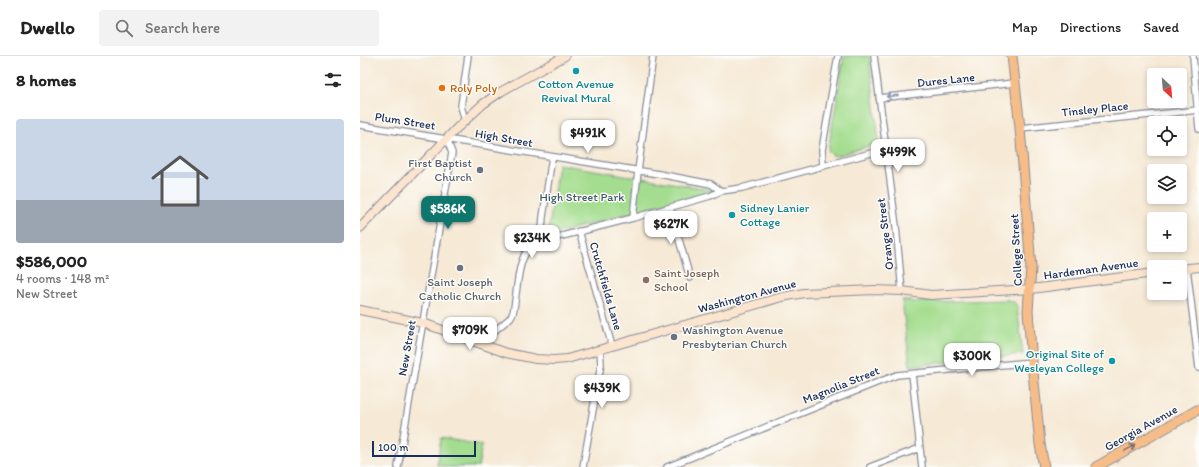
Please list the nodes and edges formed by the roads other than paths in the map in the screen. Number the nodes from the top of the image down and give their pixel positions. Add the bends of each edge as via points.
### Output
1 (468, 56) edge
2 (565, 56) edge
3 (653, 56) edge
4 (838, 56) edge
5 (874, 56) edge
6 (1012, 56) edge
7 (1193, 56) edge
8 (553, 59) edge
9 (1014, 83) junction
10 (1197, 84) edge
11 (879, 98) junction
12 (1198, 110) edge
13 (465, 121) junction
14 (360, 125) edge
15 (1020, 128) junction
16 (1199, 129) edge
17 (448, 139) junction
18 (886, 149) junction
19 (552, 157) junction
20 (823, 166) junction
21 (638, 171) junction
22 (722, 191) junction
23 (670, 208) junction
24 (633, 218) junction
25 (360, 228) edge
26 (579, 231) junction
27 (541, 239) junction
28 (1199, 267) edge
29 (1187, 269) edge
30 (1147, 274) edge
31 (690, 278) dead end
32 (1031, 289) junction
33 (1187, 289) edge
34 (902, 291) junction
35 (360, 310) edge
36 (423, 323) junction
37 (479, 344) junction
38 (612, 346) junction
39 (600, 349) junction
40 (1032, 362) junction
41 (1199, 368) edge
42 (912, 374) junction
43 (1199, 409) edge
44 (920, 448) junction
45 (398, 467) edge
46 (584, 467) edge
47 (667, 467) edge
48 (870, 467) edge
49 (922, 467) edge
50 (1044, 467) edge
51 (1096, 467) edge

1 - 13 street via 461,106
2 - 8 street
3 - 21 street
4 - 20 street via 822,150
5 - 11 street, Orange Street
6 - 9 main road, College Street
7 - 10 street
8 - 13 street via 489,98
9 -> 11 street, Dures Lane
9 - 15 main road, College Street
10 - 12 street
11 - 18 street, Orange Street
12 - 15 street, Tinsley Place
12 - 16 street
13 - 17 street
14 - 17 street, Plum Street
15 - 32 main road, College Street
17 - 19 street, High Street
17 - 25 street
17 - 36 street, New Street via 452,153
18 - 20 street
18 - 34 street, Orange Street
19 - 21 street, High Street
19 - 27 street
20 - 22 street
21 - 22 street, High Street via 711,184
21 - 24 street
22 - 23 street
23 - 24 street
23 - 31 street
24 - 26 street
26 - 27 street
26 - 38 street, Crutchfields Lane
27 - 37 street via 527,251 522,261 515,305 510,318
28 - 29 street
30 - 32 street, Hardeman Avenue
32 - 34 street, Washington Avenue via 931,295
32 - 40 main road, College Street via 1028,311
33 - 41 street
34 - 38 street, Washington Avenue via 804,293 782,297
35 - 36 street, Washington Avenue
36 - 37 street, Washington Avenue
36 - 45 street, New Street
37 - 39 street, Washington Avenue via 506,354 554,360 567,359
38 - 39 street, Washington Avenue
39 - 46 street via 601,364
40 - 42 street, Magnolia Street
40 - 50 main road, College Street
42 - 44 street
42 - 47 street, Magnolia Street via 897,375
51 -> 43 main road, Georgia Avenue
44 - 48 street
44 - 49 street

